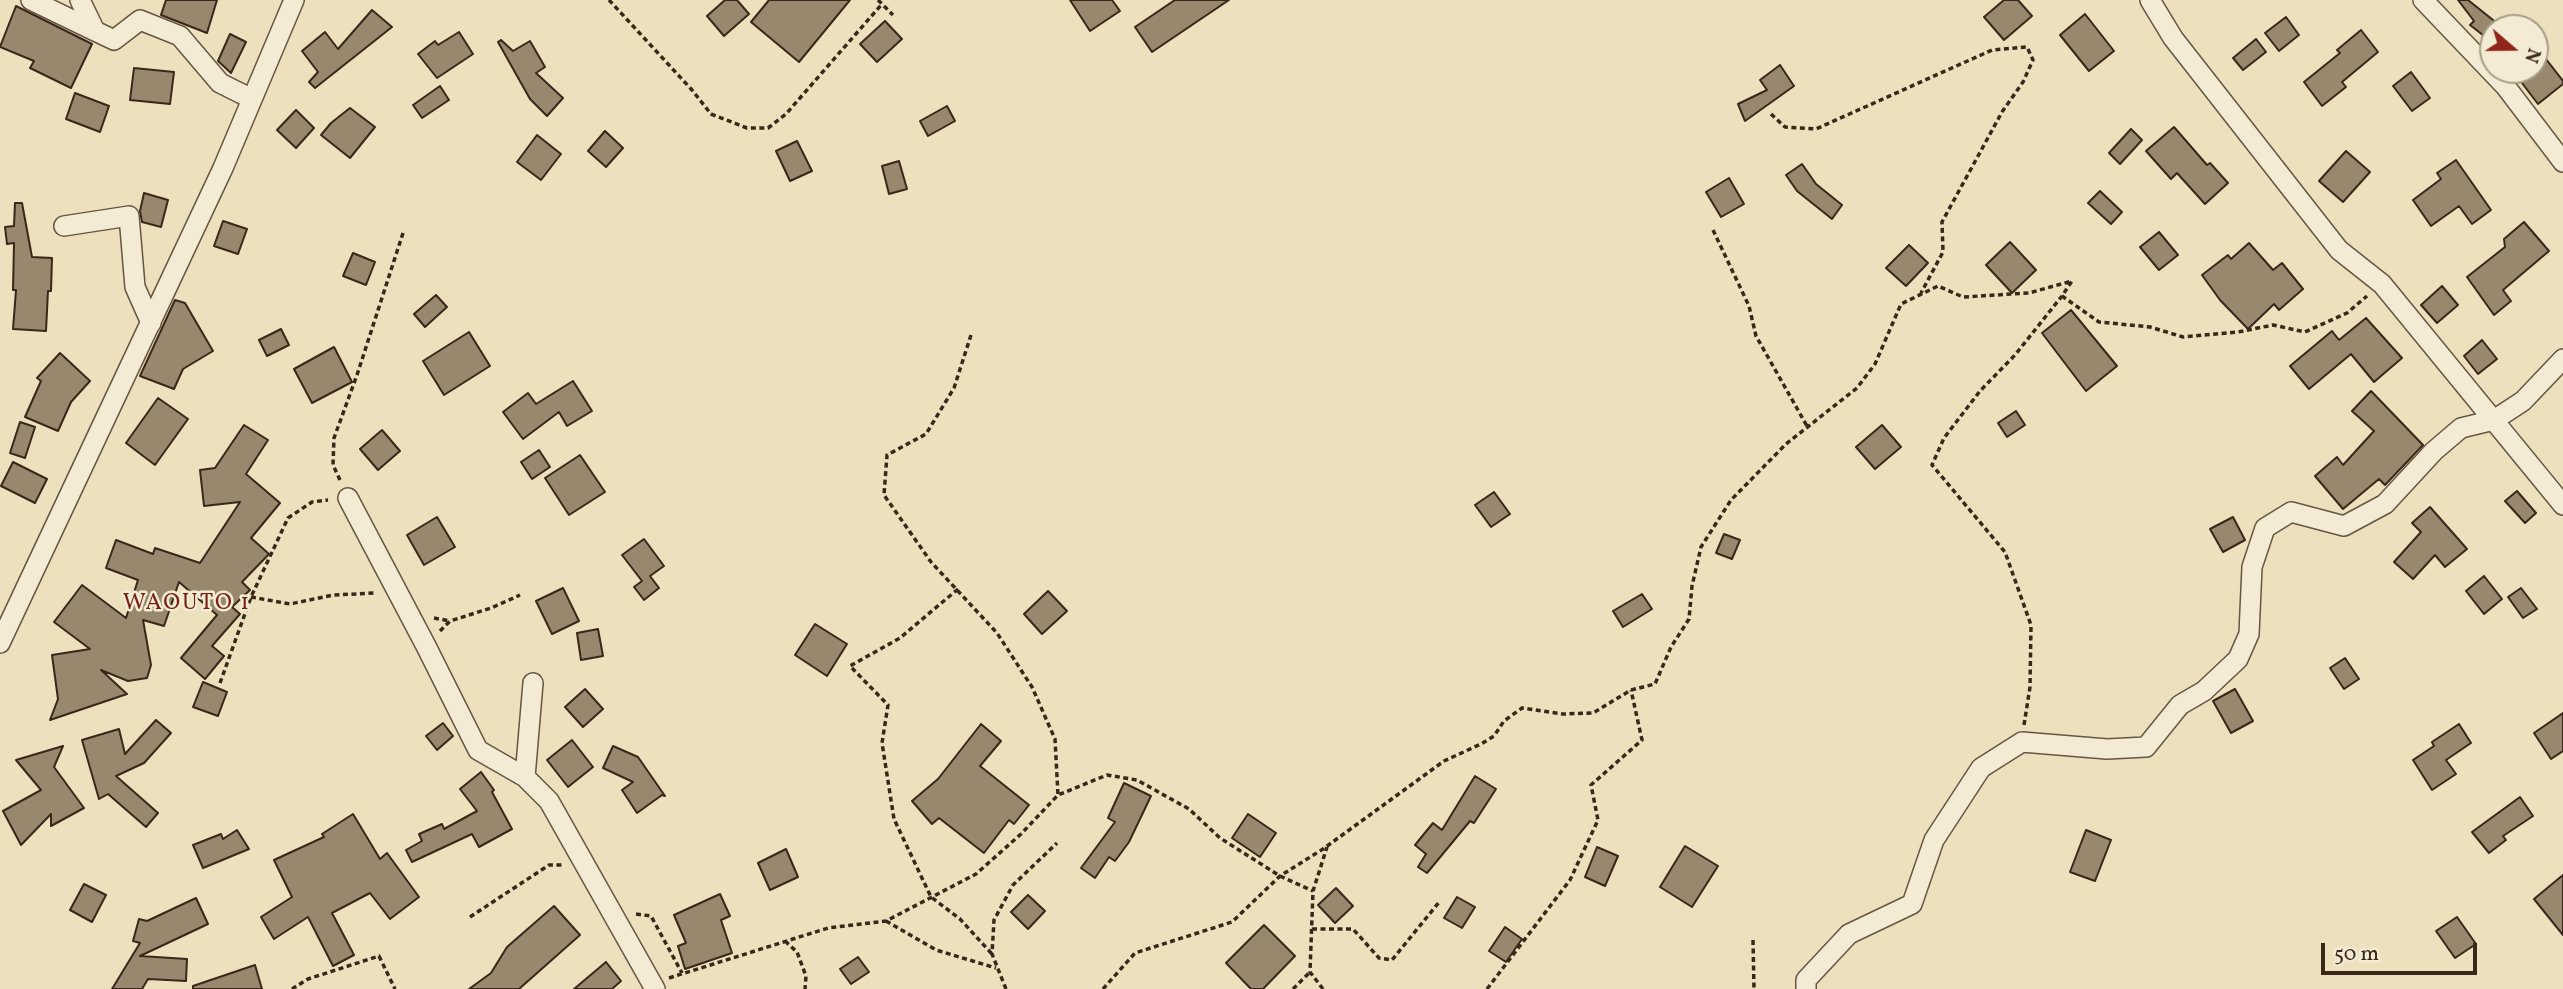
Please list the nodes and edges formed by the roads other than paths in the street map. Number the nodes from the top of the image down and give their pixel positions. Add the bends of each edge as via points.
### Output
1 (31, 0) edge
2 (80, 0) edge
3 (294, 0) edge
4 (2150, 0) edge
5 (2423, 0) edge
6 (51, 8) junction
7 (95, 31) junction
8 (252, 99) junction
9 (2563, 162) edge
10 (64, 226) dead end
11 (151, 323) junction
12 (2563, 359) edge
13 (2494, 420) junction
14 (348, 498) road end
15 (2563, 505) edge
16 (0, 643) edge
17 (533, 683) dead end
18 (526, 777) junction
19 (654, 986) edge
20 (1806, 989) edge

1 - 6 street
2 - 6 street
2 - 7 street
3 - 8 street
4 - 13 street via 2173,38 2339,250 2382,284
5 - 9 street via 2506,87
6 - 7 street
7 - 8 street via 114,40 140,20 180,36 219,83
8 - 11 street
10 - 11 street via 129,216 135,287
11 - 16 street
12 - 13 street via 2523,401
13 - 15 street
13 - 20 street via 2461,428 2385,504 2344,526 2291,512 2265,528 2252,567 2249,634 2238,659 2204,691 2180,705 2146,747 2107,749 2022,742 1981,768 1934,840 1912,904 1849,934 1806,981
14 - 18 street via 478,750
17 - 18 street
18 - 19 street via 549,801

